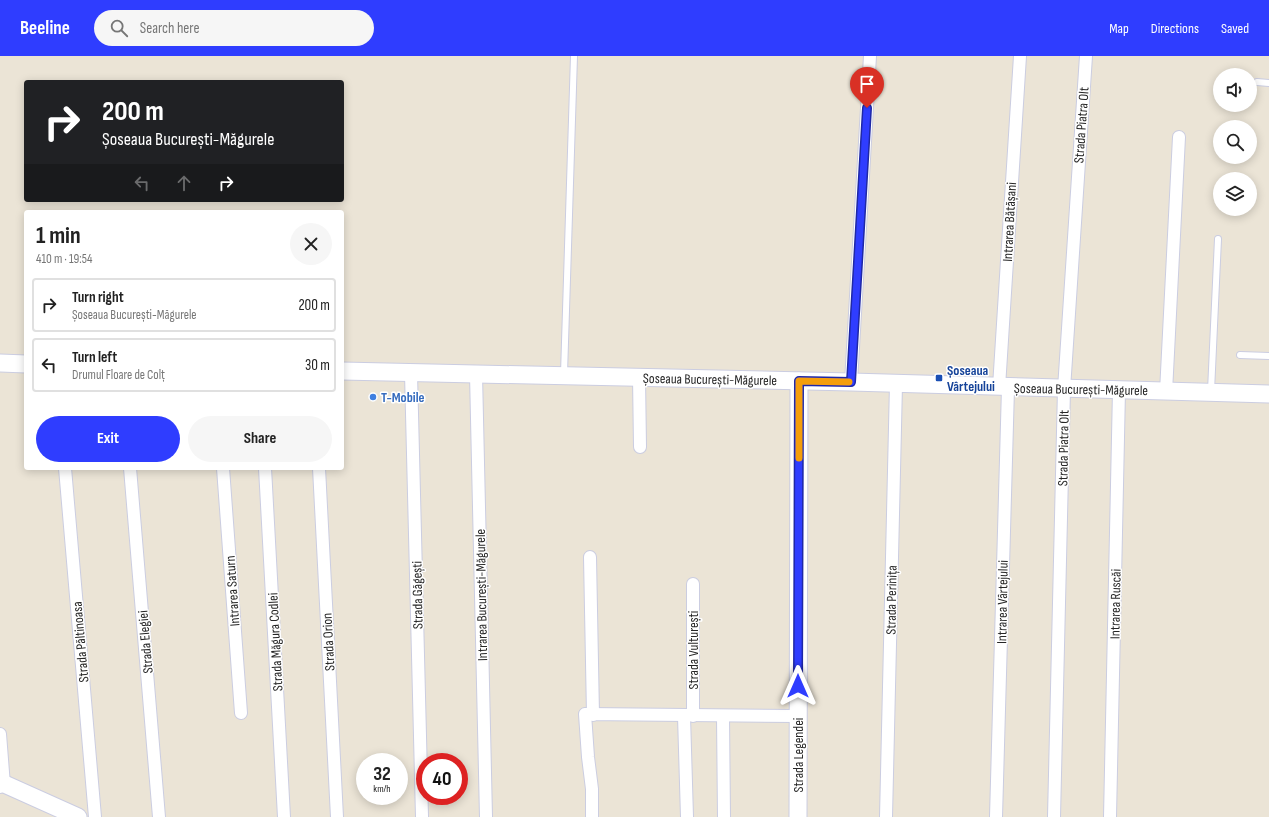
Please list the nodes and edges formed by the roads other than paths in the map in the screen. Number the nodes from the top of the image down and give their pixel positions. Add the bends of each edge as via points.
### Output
1 (574, 56) edge
2 (870, 56) edge
3 (1020, 56) edge
4 (1086, 56) edge
5 (1257, 82) dead end
6 (1269, 83) edge
7 (1179, 137) dead end
8 (1218, 239) dead end
9 (1240, 355) dead end
10 (1269, 356) edge
11 (0, 363) edge
12 (24, 364) edge
13 (344, 371) edge
14 (411, 373) junction
15 (476, 374) junction
16 (564, 376) junction
17 (639, 378) junction
18 (799, 381) junction
19 (851, 382) junction
20 (896, 384) junction
21 (1003, 387) junction
22 (1064, 389) junction
23 (1119, 390) junction
24 (1166, 392) junction
25 (1210, 393) junction
26 (1269, 394) edge
27 (640, 447) dead end
28 (65, 470) edge
29 (130, 470) edge
30 (223, 470) edge
31 (265, 470) edge
32 (319, 470) edge
33 (590, 557) dead end
34 (693, 584) dead end
35 (241, 713) dead end
36 (589, 714) junction
37 (689, 716) junction
38 (723, 716) junction
39 (798, 716) junction
40 (0, 734) edge
41 (1, 785) edge
42 (78, 817) edge
43 (95, 817) edge
44 (160, 817) edge
45 (284, 817) edge
46 (337, 817) edge
47 (422, 817) edge
48 (486, 817) edge
49 (592, 817) edge
50 (687, 817) edge
51 (724, 817) edge
52 (798, 817) edge
53 (886, 817) edge
54 (996, 817) edge
55 (1054, 817) edge
56 (1110, 817) edge

1 - 16 lane
2 - 19 street
3 - 21 street, Intrarea Bătășani
4 - 22 street, Strada Piatra Olt
5 - 6 lane
7 - 24 street
8 - 25 lane
9 - 10 lane
11 - 12 main road
13 - 14 main road, Șoseaua București-Măgurele
14 - 15 main road, Șoseaua București-Măgurele
14 - 47 street, Strada Găgești
15 - 16 main road, Șoseaua București-Măgurele
15 - 48 street, Intrarea București-Măgurele
16 - 17 main road, Șoseaua București-Măgurele
17 - 18 main road, Șoseaua București-Măgurele
17 - 27 street
18 - 19 main road, Șoseaua București-Măgurele
18 - 39 main road, Strada Legendei
19 - 20 main road, Șoseaua București-Măgurele
20 - 21 main road, Șoseaua București-Măgurele
20 - 53 street, Strada Perinița
21 - 22 main road, Șoseaua București-Măgurele
21 - 54 street, Intrarea Vârtejului
22 - 23 main road, Șoseaua București-Măgurele
22 - 55 street, Strada Piatra Olt
23 - 24 main road, Șoseaua București-Măgurele
23 - 56 street, Intrarea Ruscăi
24 - 25 main road, Șoseaua București-Măgurele
25 - 26 main road, Șoseaua București-Măgurele
28 - 43 street, Strada Păltinoasa
29 - 44 street, Strada Elegiei
30 - 35 street, Intrarea Saturn
31 - 45 street, Strada Măgura Codlei
32 - 46 street, Strada Orion
33 - 36 street
34 - 37 street, Strada Vulturești
36 - 37 street
36 - 49 street via 588,757
37 - 38 street
37 - 50 street, Strada Vulturești
38 - 39 street
38 - 51 street
39 - 52 main road, Strada Legendei
40 - 41 street
41 - 42 main road

